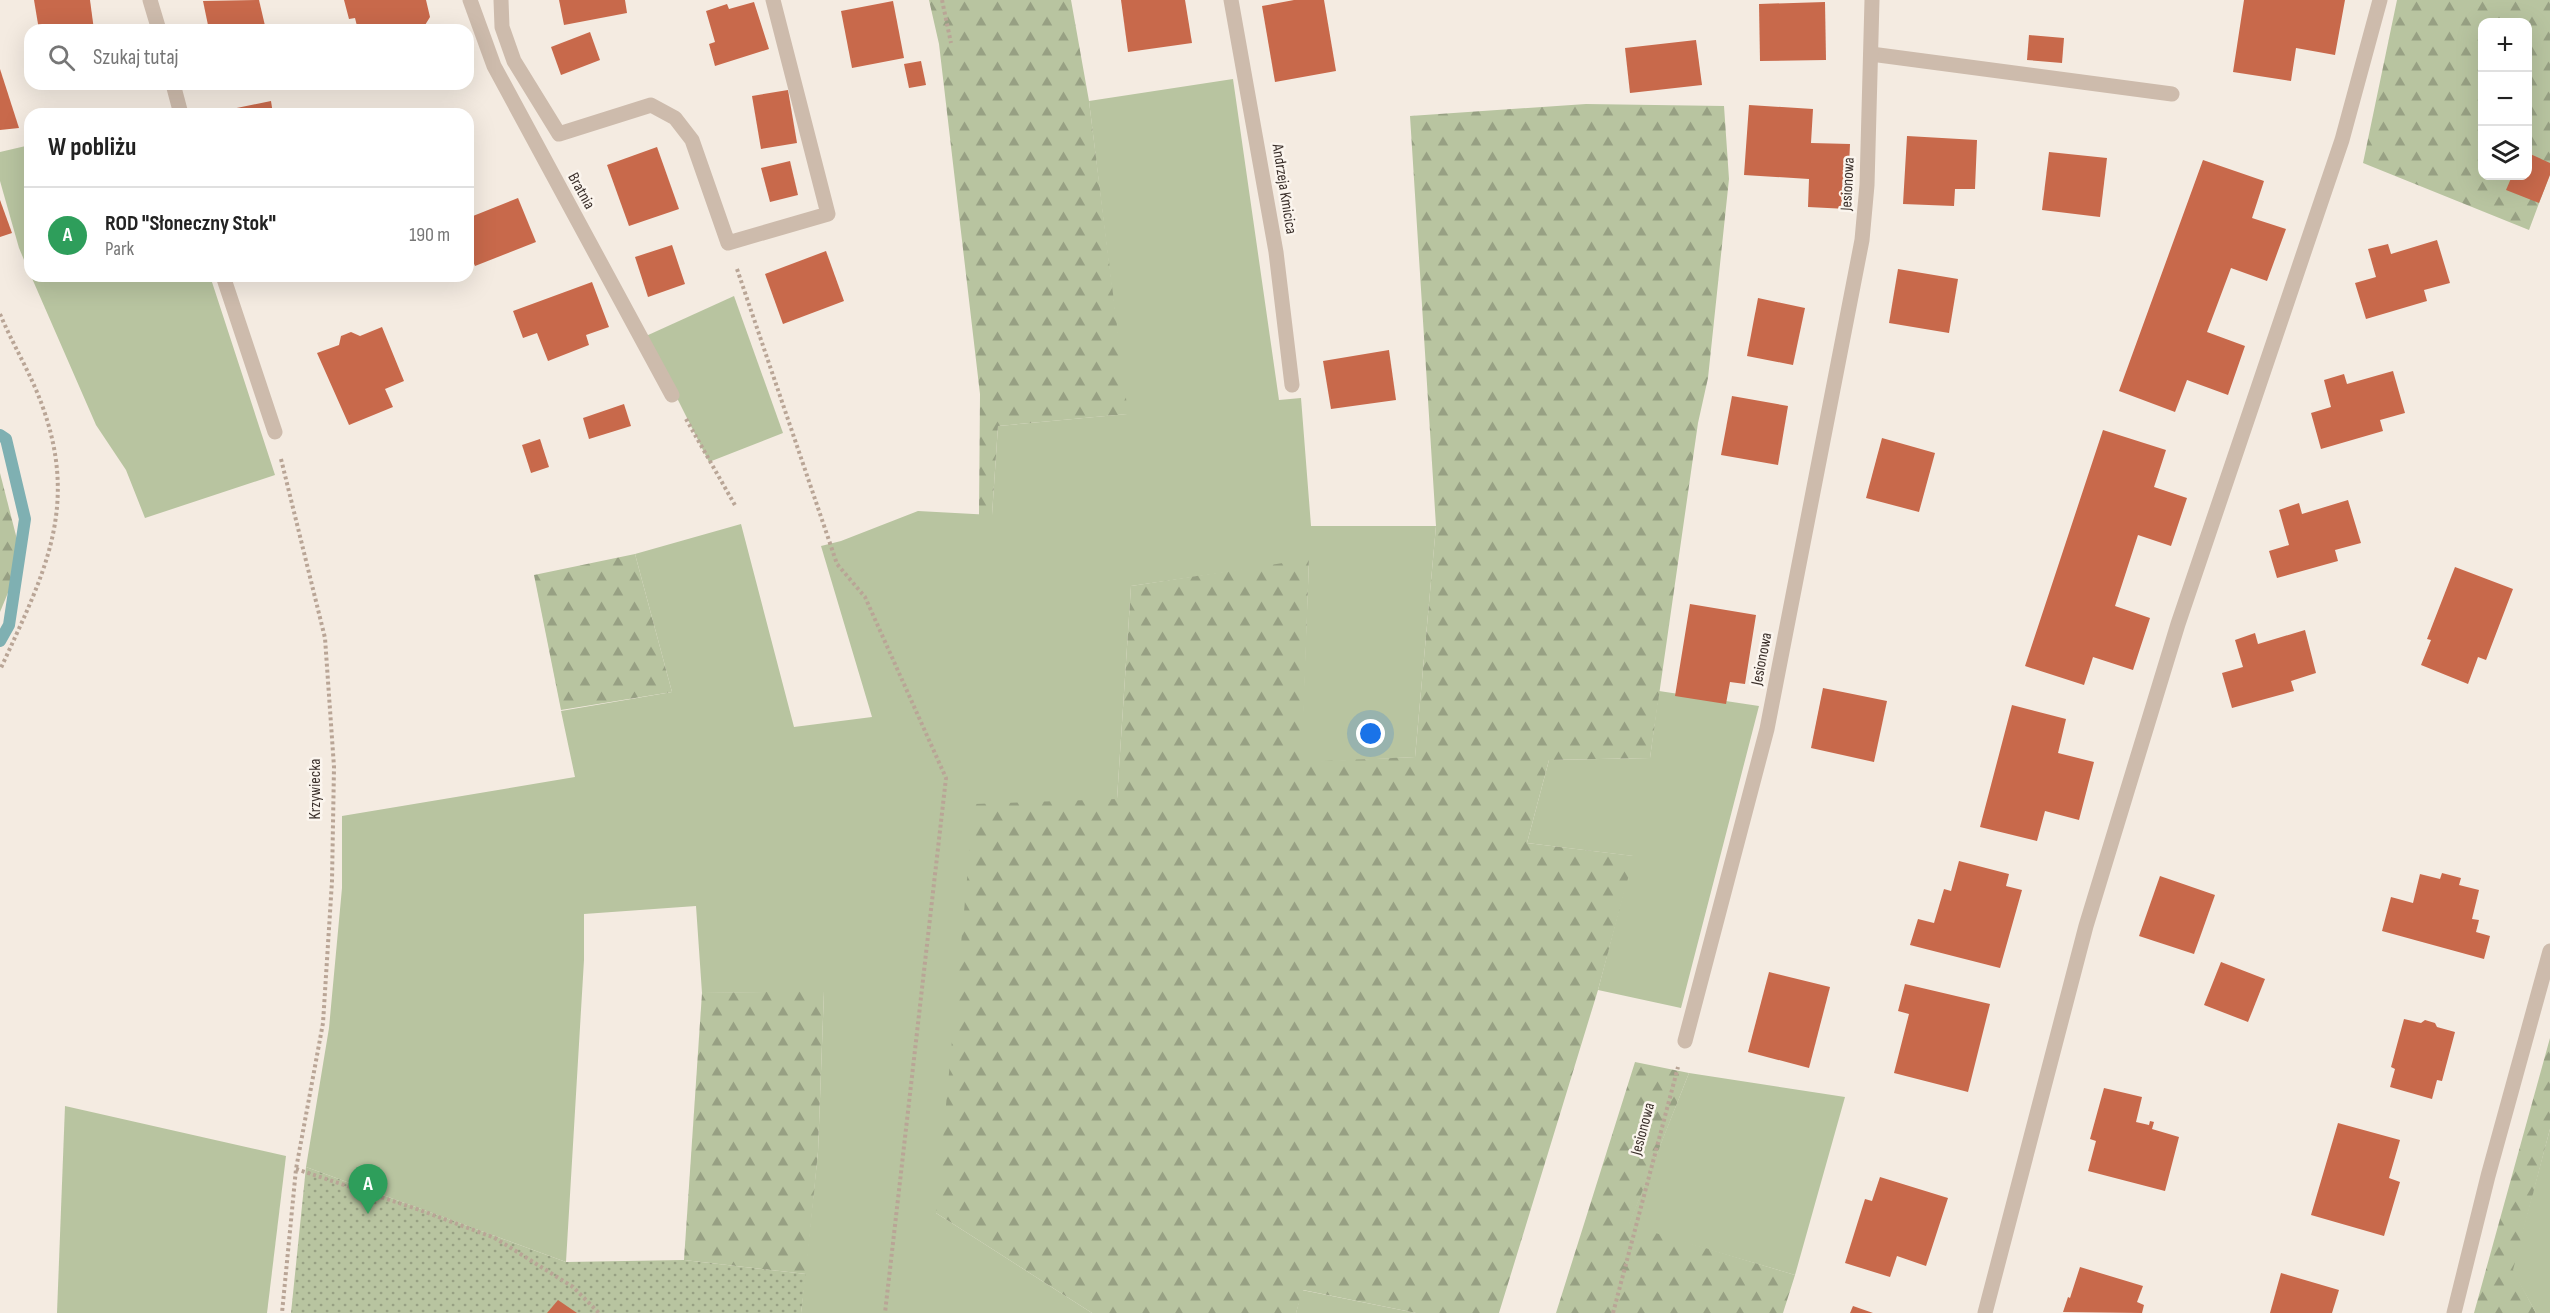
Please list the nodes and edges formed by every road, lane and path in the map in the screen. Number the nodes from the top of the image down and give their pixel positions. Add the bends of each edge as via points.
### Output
1 (150, 0) edge
2 (470, 0) edge
3 (501, 0) edge
4 (773, 0) edge
5 (942, 0) edge
6 (1232, 0) edge
7 (1872, 0) edge
8 (2380, 0) edge
9 (157, 24) edge
10 (951, 43) dead end
11 (1871, 54) junction
12 (174, 90) edge
13 (2172, 94) dead end
14 (179, 108) edge
15 (728, 243) junction
16 (225, 282) edge
17 (0, 314) edge
18 (1292, 385) dead end
19 (672, 395) joint
20 (274, 432) joint
21 (736, 507) dead end
22 (0, 669) edge
23 (2550, 951) edge
24 (1685, 1041) joint
25 (296, 1169) junction
26 (282, 1313) edge
27 (599, 1313) edge
28 (885, 1313) edge
29 (1613, 1313) edge
30 (1985, 1313) edge
31 (2454, 1313) edge

1 - 9 street
2 - 19 street, Bratnia via 494,66
3 - 15 street via 502,27 514,62 559,134 651,105 675,118 692,140
4 - 15 street via 828,214
5 - 10 path
6 - 18 street, Andrzeja Kmicica via 1276,252
7 - 11 street, Jesionowa
8 - 30 street via 2342,140 2178,624 2090,915
11 - 13 street
11 - 24 street, Jesionowa via 1862,240 1849,312 1767,729
12 - 14 street
15 - 28 path via 837,564 865,597 946,778
16 - 20 street
17 - 22 path via 43,405 59,472 58,519 39,584
19 - 21 path
20 - 25 path, Krzywiecka via 325,638 334,767 323,1023
23 - 31 street
24 - 29 path, Jesionowa
25 - 26 path, Krzywiecka
25 - 27 path via 495,1238 573,1287

